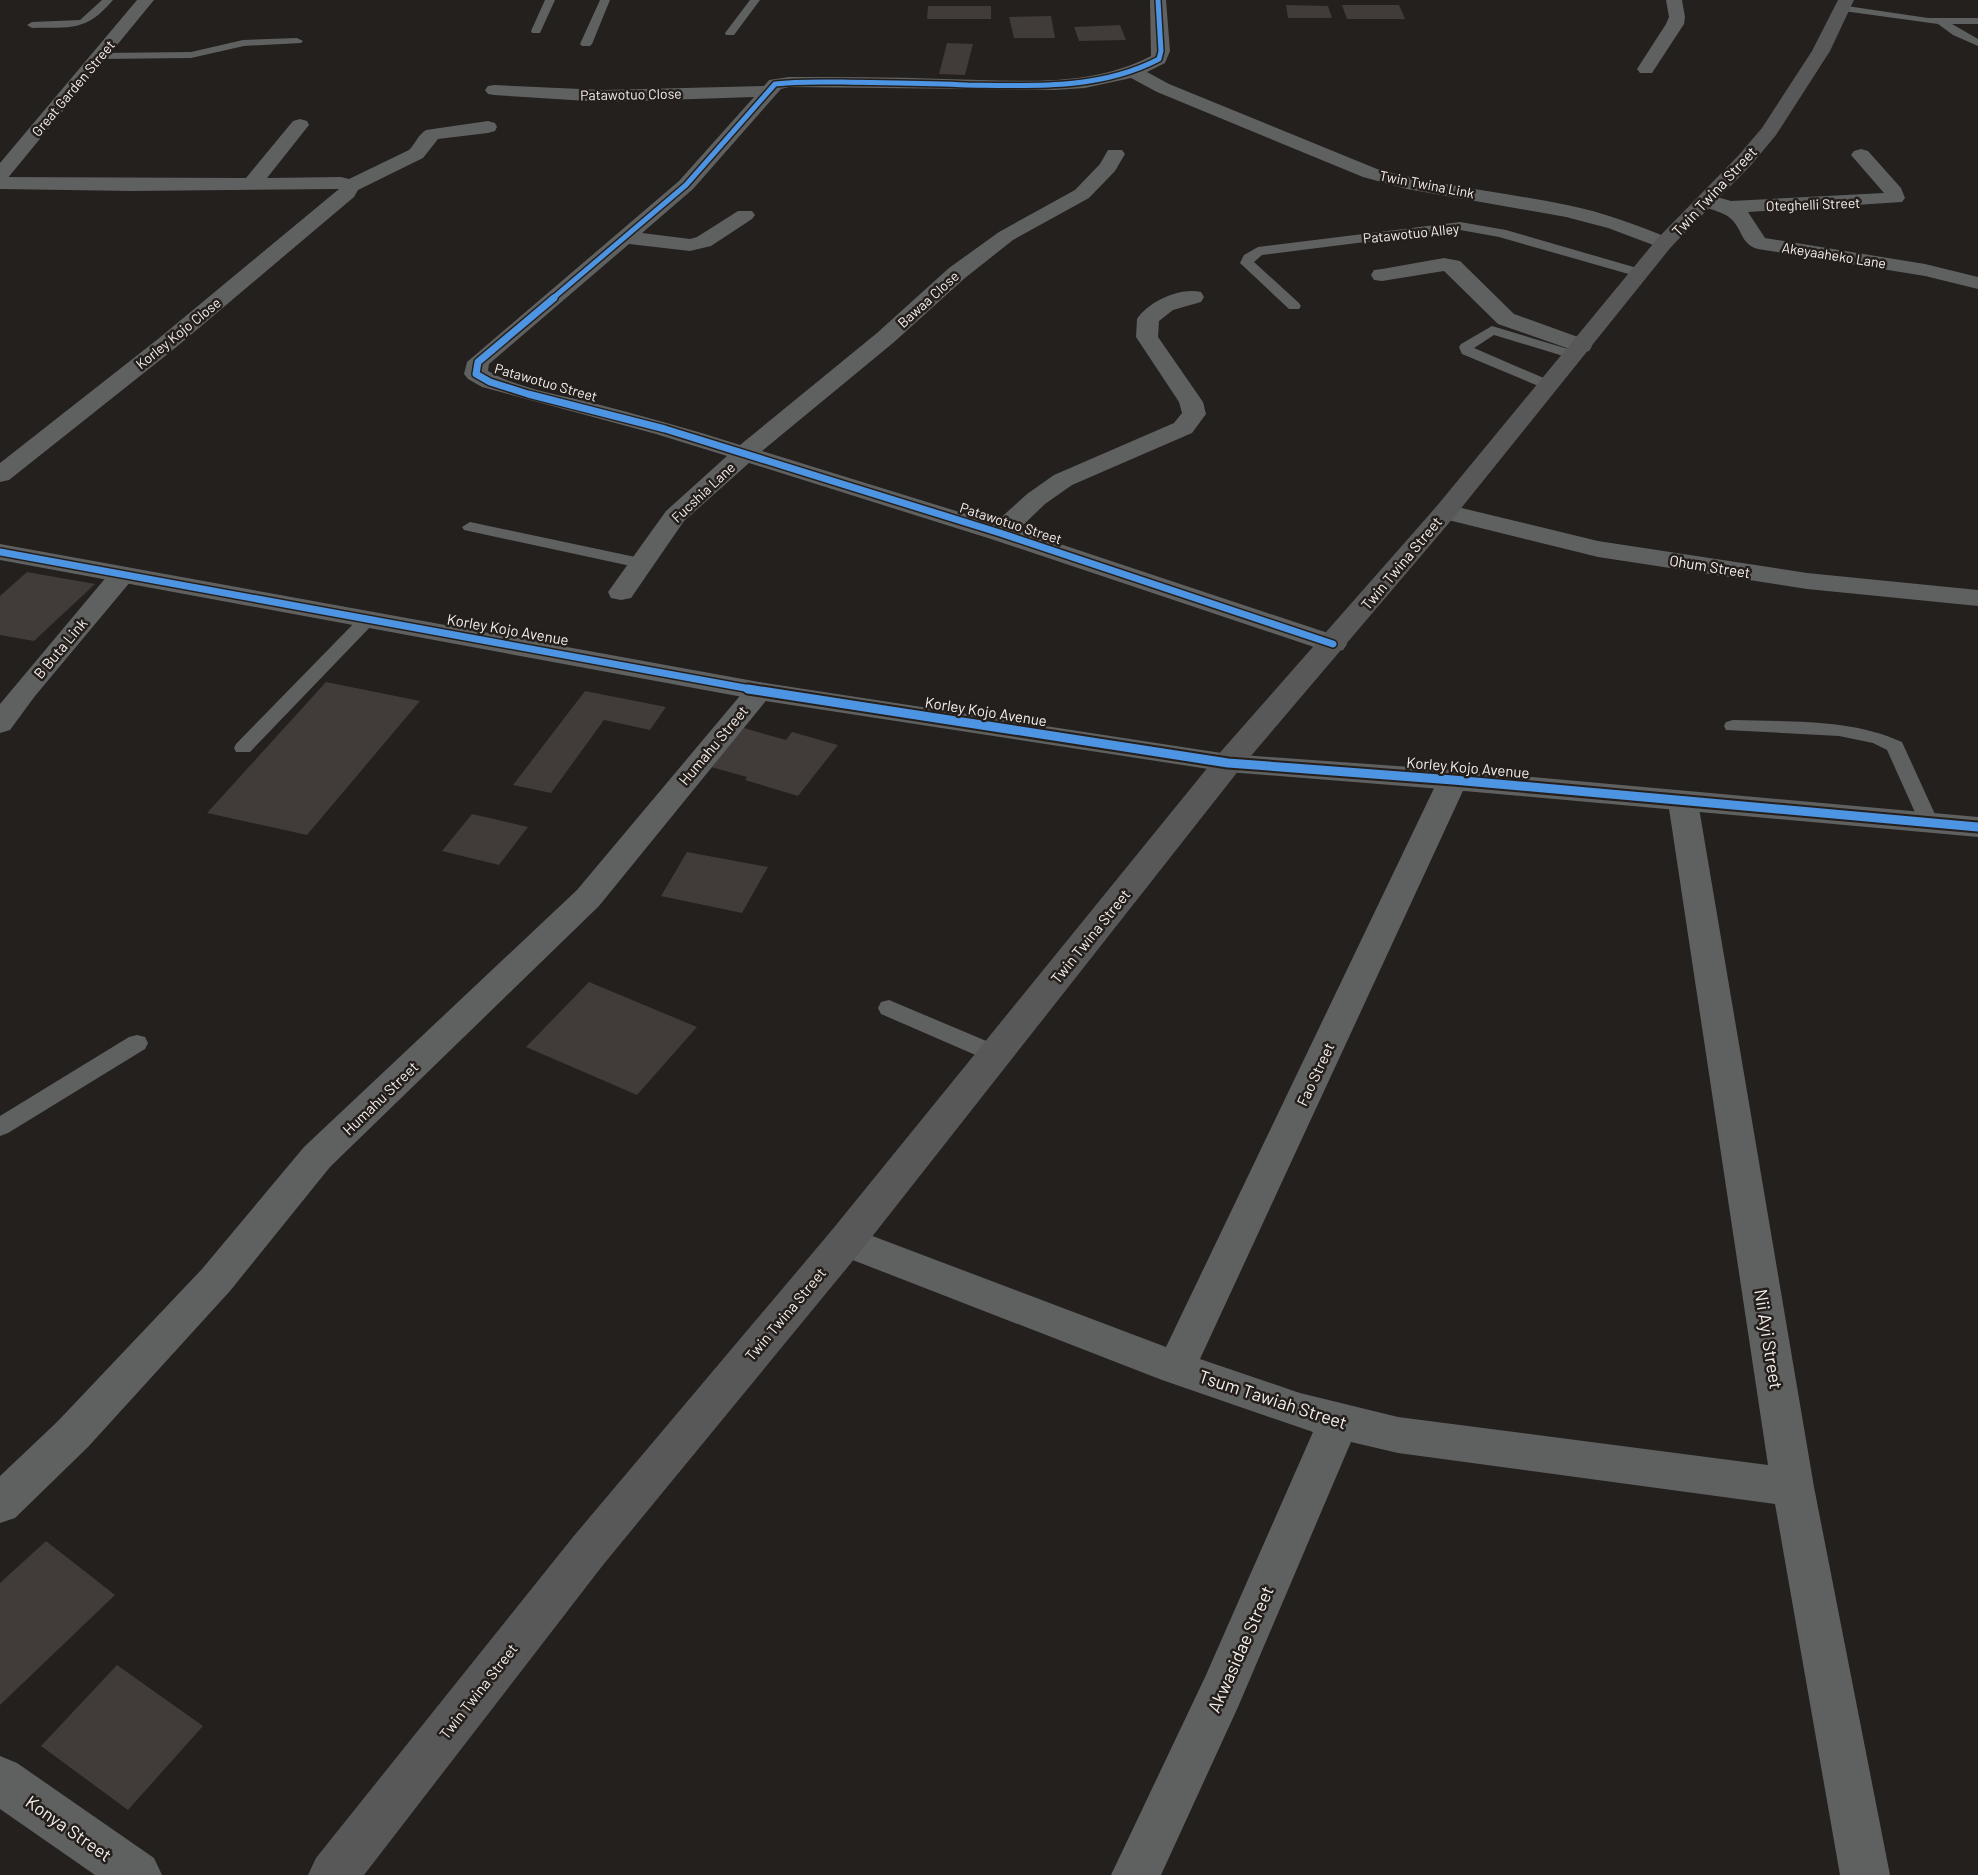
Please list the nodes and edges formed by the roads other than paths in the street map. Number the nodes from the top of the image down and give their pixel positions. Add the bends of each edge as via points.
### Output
1 (108, 0) edge
2 (146, 0) edge
3 (550, 0) edge
4 (605, 0) edge
5 (755, 0) edge
6 (1158, 0) edge
7 (1674, 0) edge
8 (1843, 4) edge
9 (1978, 21) edge
10 (1942, 22) junction
11 (32, 25) dead end
12 (536, 31) dead end
13 (730, 33) dead end
14 (297, 41) dead end
15 (1978, 43) edge
16 (586, 44) dead end
17 (99, 56) junction
18 (1646, 69) dead end
19 (1133, 72) junction
20 (494, 90) dead end
21 (767, 91) junction
22 (300, 125) dead end
23 (488, 127) dead end
24 (1115, 154) dead end
25 (1861, 156) dead end
26 (0, 176) edge
27 (0, 183) edge
28 (251, 184) junction
29 (350, 186) junction
30 (1707, 200) junction
31 (1731, 207) junction
32 (745, 215) dead end
33 (625, 237) junction
34 (1664, 243) junction
35 (1639, 273) junction
36 (1382, 275) dead end
37 (1978, 284) edge
38 (1193, 297) dead end
39 (1294, 306) dead end
40 (1577, 351) junction
41 (1548, 385) junction
42 (745, 453) junction
43 (0, 475) edge
44 (1445, 512) junction
45 (470, 527) dead end
46 (1000, 533) junction
47 (0, 552) edge
48 (640, 563) junction
49 (122, 575) junction
50 (621, 592) dead end
51 (1978, 598) edge
52 (368, 619) junction
53 (1333, 644) junction
54 (759, 691) junction
55 (0, 724) edge
56 (1733, 726) dead end
57 (243, 748) dead end
58 (1228, 763) junction
59 (1453, 780) junction
60 (1683, 802) junction
61 (1929, 823) junction
62 (1978, 827) edge
63 (889, 1008) dead end
64 (136, 1043) dead end
65 (995, 1054) junction
66 (0, 1127) edge
67 (846, 1241) junction
68 (1176, 1368) junction
69 (1339, 1421) junction
70 (1793, 1487) junction
71 (0, 1504) edge
72 (0, 1780) edge
73 (137, 1875) edge
74 (333, 1875) edge
75 (1136, 1875) edge
76 (1865, 1875) edge

1 - 11 lane via 77,24
2 - 17 street, Great Garden Street
3 - 12 lane
4 - 16 lane
5 - 13 lane
6 - 19 street via 1159,59
7 - 18 street via 1675,24
8 - 10 lane
8 - 30 main road, Twin Twina Street via 1821,51 1789,103 1745,160
9 - 10 lane
10 - 15 lane
14 - 17 lane via 243,43 191,55
17 - 26 street, Great Garden Street
19 - 21 street via 1052,84 789,82 775,84
19 - 34 street, Twin Twina Link via 1370,173 1568,211
20 - 21 street, Patawotuo Close via 603,96
21 - 33 street, Patawotuo Street via 686,185
22 - 28 street
23 - 29 street, Korley Kojo Close via 433,134 416,154
24 - 42 street, Bawaa Close via 1082,194 1006,236 957,273
25 - 31 street, Oteghelli Street via 1894,192 1894,198
27 - 28 street
28 - 29 street
29 - 43 street, Korley Kojo Close via 347,193 166,344
30 - 31 street
30 - 34 main road, Twin Twina Street
31 - 37 street, Akeyaaheko Lane via 1746,221 1756,242 1925,270
32 - 33 street via 697,244
33 - 42 street, Patawotuo Street via 478,362 476,374 528,394
34 - 35 main road, Twin Twina Street
35 - 39 lane, Patawotuo Alley via 1501,233 1460,226 1258,251 1249,258 1248,263
35 - 40 main road, Twin Twina Street
36 - 40 street via 1444,264 1452,266 1506,319
38 - 46 street via 1165,305 1148,319 1147,337 1191,402 1194,414 1189,421 1183,428 1063,480
40 - 41 main road, Twin Twina Street
40 - 41 lane via 1492,330 1466,347 1467,351
41 - 44 main road, Twin Twina Street
42 - 46 street, Patawotuo Street
42 - 48 street, Fucshia Lane via 675,516
44 - 51 street, Ohum Street via 1598,549 1807,581
44 - 53 main road, Twin Twina Street
45 - 48 lane
46 - 53 street, Patawotuo Street
47 - 49 street, Korley Kojo Avenue
48 - 50 street, Fucshia Lane
49 - 52 street, Korley Kojo Avenue
49 - 55 street, B Buta Link
52 - 54 street, Korley Kojo Avenue
52 - 57 lane
53 - 58 main road, Twin Twina Street
54 - 58 street, Korley Kojo Avenue
54 - 71 street, Humahu Street via 588,898 317,1157 216,1280 73,1434
56 - 61 lane via 1850,732 1884,739 1895,746
58 - 59 street, Korley Kojo Avenue
58 - 65 main road, Twin Twina Street
59 - 60 street, Korley Kojo Avenue
59 - 68 street, Fao Street
60 - 61 street, Korley Kojo Avenue
60 - 70 street, Nii Ayi Street
61 - 62 street, Korley Kojo Avenue
63 - 65 lane
64 - 66 lane
65 - 67 main road, Twin Twina Street
67 - 68 street, Tsum Tawiah Street
67 - 74 main road, Twin Twina Street via 588,1551
68 - 69 street, Tsum Tawiah Street
69 - 70 street, Tsum Tawiah Street via 1398,1435
69 - 75 street, Akwasidae Street via 1222,1691
70 - 76 street, Nii Ayi Street
72 - 73 street, Konya Street

